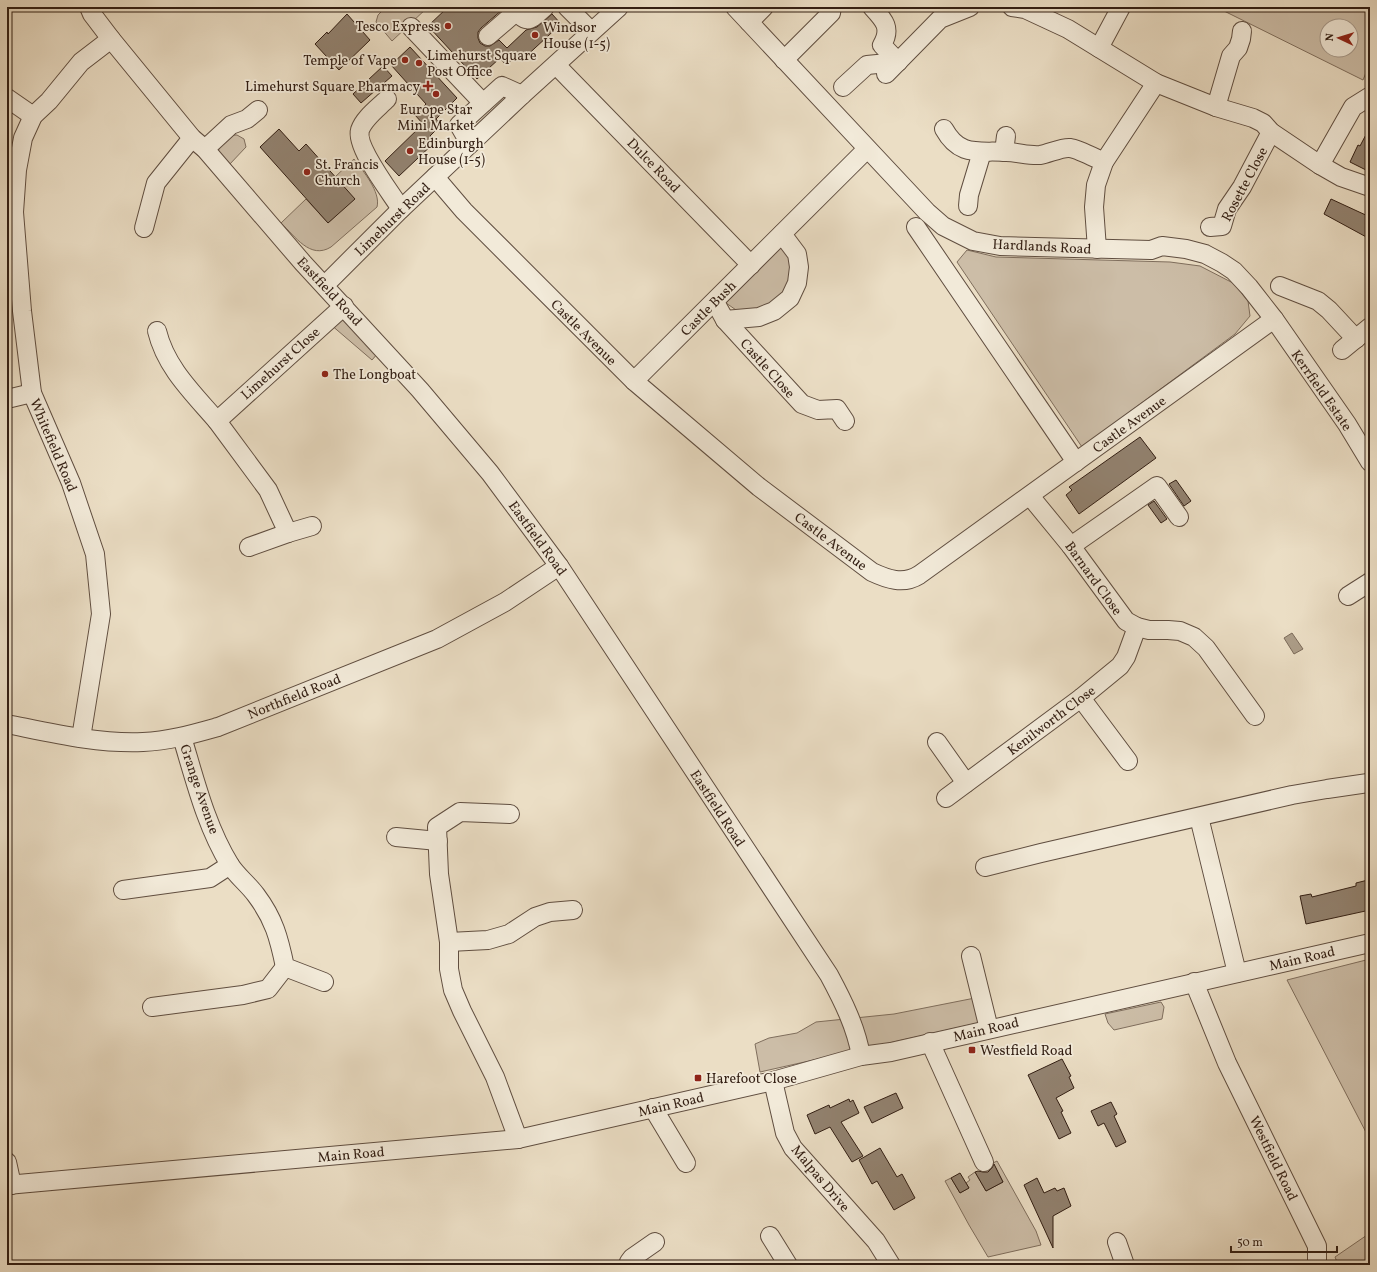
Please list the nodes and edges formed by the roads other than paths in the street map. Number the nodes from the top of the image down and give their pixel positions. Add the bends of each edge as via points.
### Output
1 (89, 7) edge
2 (545, 7) edge
3 (568, 7) edge
4 (619, 7) edge
5 (735, 7) edge
6 (764, 7) edge
7 (832, 7) edge
8 (872, 7) edge
9 (970, 7) edge
10 (1012, 7) edge
11 (1121, 7) edge
12 (514, 9) edge
13 (749, 22) junction
14 (411, 27) dead end
15 (591, 31) junction
16 (1242, 31) dead end
17 (488, 36) dead end
18 (111, 39) junction
19 (1099, 48) junction
20 (784, 60) junction
21 (556, 65) junction
22 (892, 68) junction
23 (1156, 83) junction
24 (843, 87) dead end
25 (522, 95) junction
26 (1369, 97) edge
27 (7, 98) edge
28 (387, 100) dead end
29 (483, 103) junction
30 (1216, 107) junction
31 (258, 110) dead end
32 (33, 116) junction
33 (944, 129) dead end
34 (1271, 132) junction
35 (199, 143) junction
36 (470, 144) junction
37 (867, 149) junction
38 (982, 152) junction
39 (1104, 162) junction
40 (1320, 165) junction
41 (435, 177) junction
42 (1370, 187) edge
43 (968, 206) dead end
44 (401, 209) junction
45 (916, 227) dead end
46 (1210, 227) dead end
47 (144, 228) dead end
48 (782, 234) junction
49 (1097, 249) junction
50 (751, 265) junction
51 (325, 285) junction
52 (1280, 286) dead end
53 (715, 302) junction
54 (344, 306) junction
55 (1274, 319) junction
56 (725, 320) junction
57 (1370, 327) edge
58 (157, 331) dead end
59 (634, 382) junction
60 (32, 394) junction
61 (7, 399) edge
62 (841, 409) dead end
63 (217, 421) junction
64 (1076, 462) junction
65 (1370, 462) edge
66 (1030, 496) junction
67 (1179, 517) dead end
68 (312, 526) dead end
69 (288, 533) junction
70 (1071, 546) junction
71 (249, 547) dead end
72 (559, 566) junction
73 (1370, 582) edge
74 (1348, 596) dead end
75 (1137, 627) junction
76 (1081, 698) junction
77 (1255, 716) dead end
78 (7, 724) edge
79 (182, 737) junction
80 (81, 738) junction
81 (937, 742) dead end
82 (1128, 761) dead end
83 (1368, 783) dead end
84 (966, 784) junction
85 (946, 798) dead end
86 (510, 814) dead end
87 (1199, 817) junction
88 (396, 837) dead end
89 (438, 841) junction
90 (230, 865) junction
91 (985, 867) dead end
92 (123, 890) dead end
93 (573, 910) dead end
94 (449, 942) junction
95 (1370, 943) edge
96 (971, 956) dead end
97 (285, 967) junction
98 (1237, 973) junction
99 (324, 982) dead end
100 (1194, 982) junction
101 (152, 1007) dead end
102 (988, 1029) junction
103 (930, 1042) junction
104 (861, 1056) junction
105 (773, 1081) junction
106 (653, 1108) junction
107 (518, 1139) junction
108 (7, 1162) edge
109 (984, 1162) dead end
110 (686, 1163) dead end
111 (9, 1185) edge
112 (770, 1236) dead end
113 (655, 1242) dead end
114 (1117, 1242) dead end
115 (630, 1265) edge
116 (788, 1265) edge
117 (891, 1265) edge
118 (1125, 1265) edge
119 (1317, 1265) edge

1 - 18 street, Eastfield Road
2 - 12 street via 531,19 522,19
3 - 15 street
4 - 15 street, Limehurst Road
5 - 13 street, Hardlands Road
6 - 13 street
7 - 20 street via 831,13
8 - 22 street via 887,27 886,39 882,45
9 - 22 street via 940,19
10 - 19 street via 1025,9 1068,29
11 - 19 street
12 - 17 street
13 - 20 street, Hardlands Road
14 - 29 street
15 - 21 street, Limehurst Road
16 - 30 street via 1238,48 1231,56
18 - 32 street, Whitefield Road via 82,62
18 - 35 street, Eastfield Road
19 - 23 street
20 - 37 street, Hardlands Road
21 - 25 street, Limehurst Road
21 - 50 street, Dulce Road
22 - 24 street via 867,65
23 - 30 street
23 - 39 street
25 - 29 street via 502,86
25 - 36 street, Limehurst Road
26 - 40 street via 1353,107
27 - 32 street
28 - 44 street via 366,120 360,131 361,144
29 - 36 street via 459,125
30 - 34 street via 1253,118 1263,123
31 - 35 street via 247,119
32 - 60 street, Whitefield Road via 23,138 17,170 14,212
33 - 38 street via 957,145
34 - 40 street
34 - 46 street, Rosette Close via 1242,187 1227,209 1222,226
35 - 47 street via 156,183
35 - 51 street, Eastfield Road
36 - 41 street, Limehurst Road
37 - 48 street, Castle Bush
37 - 49 street, Hardlands Road via 943,226 973,241 1000,246
38 - 39 street via 1005,144 1038,155 1069,148
38 - 43 street
39 - 49 street via 1096,185
40 - 42 street via 1341,177
41 - 44 street, Limehurst Road
41 - 59 street, Castle Avenue via 464,211
44 - 51 street, Limehurst Road
45 - 64 street
48 - 50 street, Castle Bush
48 - 56 street, Castle Bush via 797,254 799,267 797,283 790,298 774,311 759,317
49 - 55 street, Hardlands Road via 1151,250 1162,246 1186,248 1205,254 1234,271
50 - 53 street, Castle Bush
51 - 54 street, Eastfield Road
52 - 57 street via 1318,301 1331,312 1349,344
53 - 56 street, Castle Close
53 - 59 street, Castle Bush
54 - 63 street, Limehurst Close
54 - 72 street, Eastfield Road via 490,473
55 - 64 street, Castle Avenue
55 - 65 street, Kerrfield Estate via 1347,424
56 - 62 street, Castle Close via 802,404 818,410
58 - 63 street via 170,364
59 - 66 street, Castle Avenue via 759,487 872,572 888,580 902,581 915,578
60 - 61 street
60 - 80 street, Whitefield Road via 71,483 95,554 101,614
63 - 69 street via 268,490
64 - 66 street, Castle Avenue
66 - 70 street, Barnard Close
67 - 70 street via 1157,486
68 - 69 street
69 - 71 street
70 - 75 street, Barnard Close via 1126,621
72 - 79 street, Northfield Road via 505,602 437,639 218,727
72 - 104 street, Eastfield Road via 829,975 850,1019
73 - 74 street
75 - 76 street, Kenilworth Close via 1120,666
75 - 77 street, Barnard Close via 1180,632 1194,637 1206,648
76 - 82 street
76 - 84 street, Kenilworth Close
78 - 80 street, Northfield Road
79 - 80 street, Northfield Road via 137,742
79 - 90 street, Grange Avenue via 208,821
81 - 84 street
83 - 87 street via 1292,795
84 - 85 street, Kenilworth Close
86 - 89 street via 460,812 437,827
87 - 91 street
87 - 98 street
88 - 89 street
89 - 94 street via 439,874
90 - 92 street via 210,878
90 - 97 street, Grange Avenue via 269,913 280,939
93 - 94 street via 550,912 535,917 509,934 488,940
94 - 107 street via 449,969 453,990 495,1077
95 - 98 street, Main Road
96 - 102 street
97 - 99 street
97 - 101 street via 268,989 243,995
98 - 100 street, Main Road
100 - 102 street, Main Road
100 - 119 street, Westfield Road via 1227,1063 1317,1246
102 - 103 street, Main Road
103 - 104 street, Main Road via 891,1052
103 - 109 street
104 - 105 street, Main Road
105 - 106 street, Main Road
105 - 117 street, Malpas Drive via 785,1133 793,1148 876,1242
106 - 107 street, Main Road
106 - 110 street
107 - 111 street, Main Road
108 - 111 street
112 - 116 street
113 - 115 street via 632,1258
114 - 118 street

